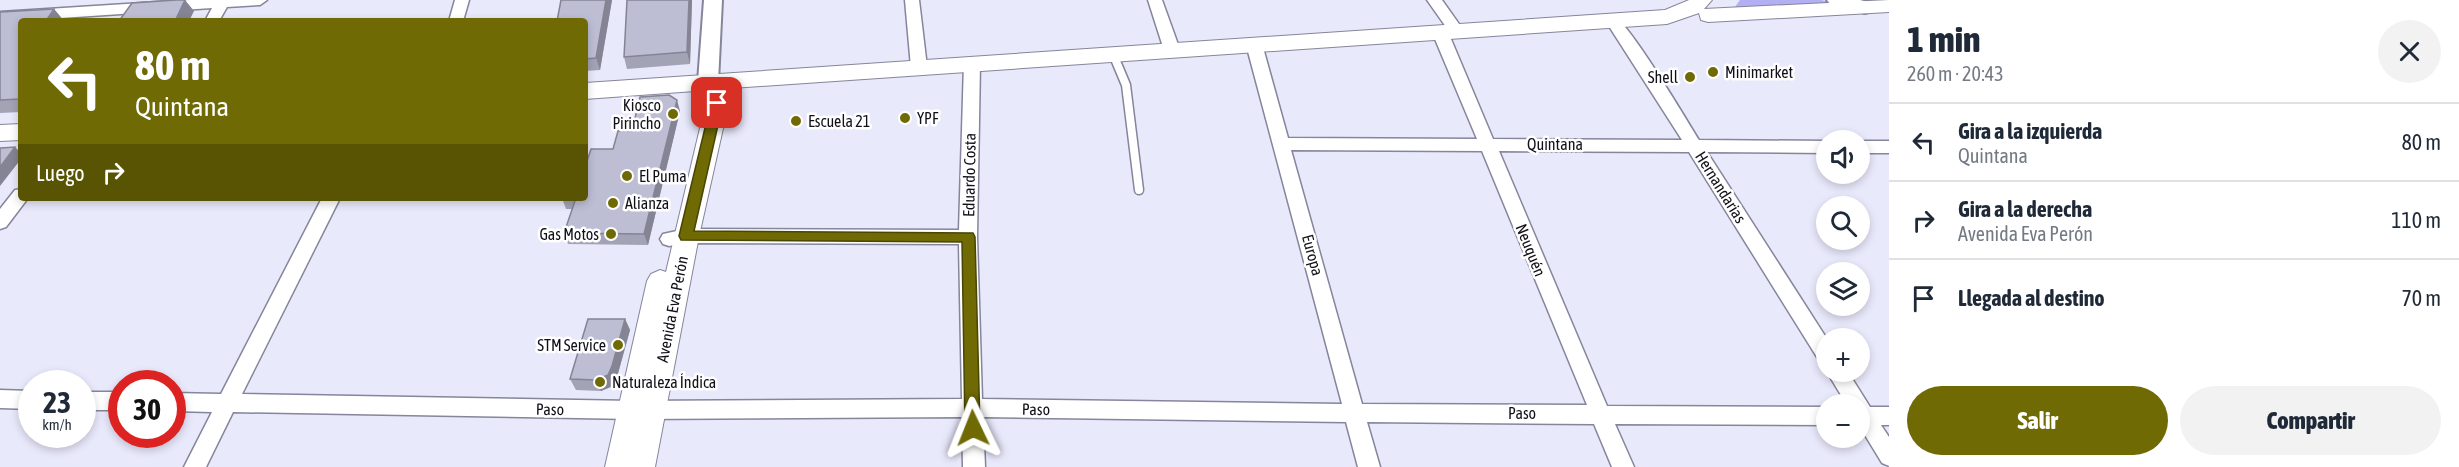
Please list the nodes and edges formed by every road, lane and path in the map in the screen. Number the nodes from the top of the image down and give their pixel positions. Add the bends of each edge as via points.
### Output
1 (260, 0) edge
2 (462, 0) edge
3 (713, 0) edge
4 (725, 0) edge
5 (912, 0) edge
6 (1155, 0) edge
7 (1434, 0) edge
8 (1733, 0) edge
9 (1836, 0) edge
10 (223, 1) edge
11 (1701, 5) edge
12 (1889, 5) edge
13 (1865, 7) junction
14 (0, 17) edge
15 (214, 18) edge
16 (457, 18) edge
17 (1611, 20) junction
18 (1448, 31) junction
19 (1254, 44) junction
20 (1172, 50) junction
21 (1113, 54) junction
22 (972, 63) junction
23 (919, 67) junction
24 (715, 82) junction
25 (588, 91) edge
26 (18, 132) edge
27 (0, 133) edge
28 (1283, 144) junction
29 (1487, 144) junction
30 (1694, 145) junction
31 (1816, 147) edge
32 (1870, 147) edge
33 (1889, 147) edge
34 (1139, 190) dead end
35 (18, 199) edge
36 (329, 201) edge
37 (0, 222) edge
38 (678, 237) junction
39 (968, 237) junction
40 (1816, 339) edge
41 (0, 399) edge
42 (18, 400) edge
43 (186, 402) edge
44 (227, 403) junction
45 (972, 408) junction
46 (643, 410) junction
47 (1355, 413) junction
48 (1598, 413) junction
49 (1870, 413) edge
50 (1816, 416) edge
51 (1889, 416) edge
52 (1870, 425) edge
53 (1889, 456) edge
54 (195, 467) edge
55 (621, 467) edge
56 (640, 467) edge
57 (974, 467) edge
58 (1369, 467) edge
59 (1623, 467) edge

1 - 10 street
2 - 16 street
3 - 24 street
4 - 24 street
5 - 23 street
6 - 20 street
7 - 18 street, Neuquén
8 - 11 main road via 1728,8
9 - 13 street
10 - 14 street
10 - 15 street
11 - 13 main road
11 - 17 main road via 1667,17
12 - 13 main road
17 - 18 main road
17 - 30 street, Hernandarias
18 - 19 main road
18 - 29 street, Neuquén
19 - 20 main road
19 - 28 street, Europa
20 - 21 main road
21 - 22 main road
21 - 34 lane via 1126,85
22 - 23 main road
22 - 39 street, Eduardo Costa
23 - 24 main road
24 - 25 main road
24 - 38 main road, Avenida Eva Perón
26 - 27 main road
28 - 29 street, Quintana
28 - 47 street, Europa
29 - 30 street, Quintana
29 - 48 street, Neuquén
30 - 31 street, Quintana
30 - 40 street, Hernandarias
32 - 33 street
35 - 37 street
36 - 44 street
38 - 39 street
38 - 46 main road, Avenida Eva Perón
39 - 45 street, Eduardo Costa
41 - 42 street
43 - 44 street, Paso
44 - 46 street, Paso
44 - 54 street
45 - 46 street, Paso
45 - 47 street, Paso
45 - 57 street, Eduardo Costa
46 - 55 main road, Avenida Eva Perón
46 - 56 main road, Avenida Eva Perón
47 - 48 street, Paso
47 - 58 street, Europa
48 - 50 street, Paso
48 - 59 street, Neuquén
49 - 51 street
52 - 53 street

